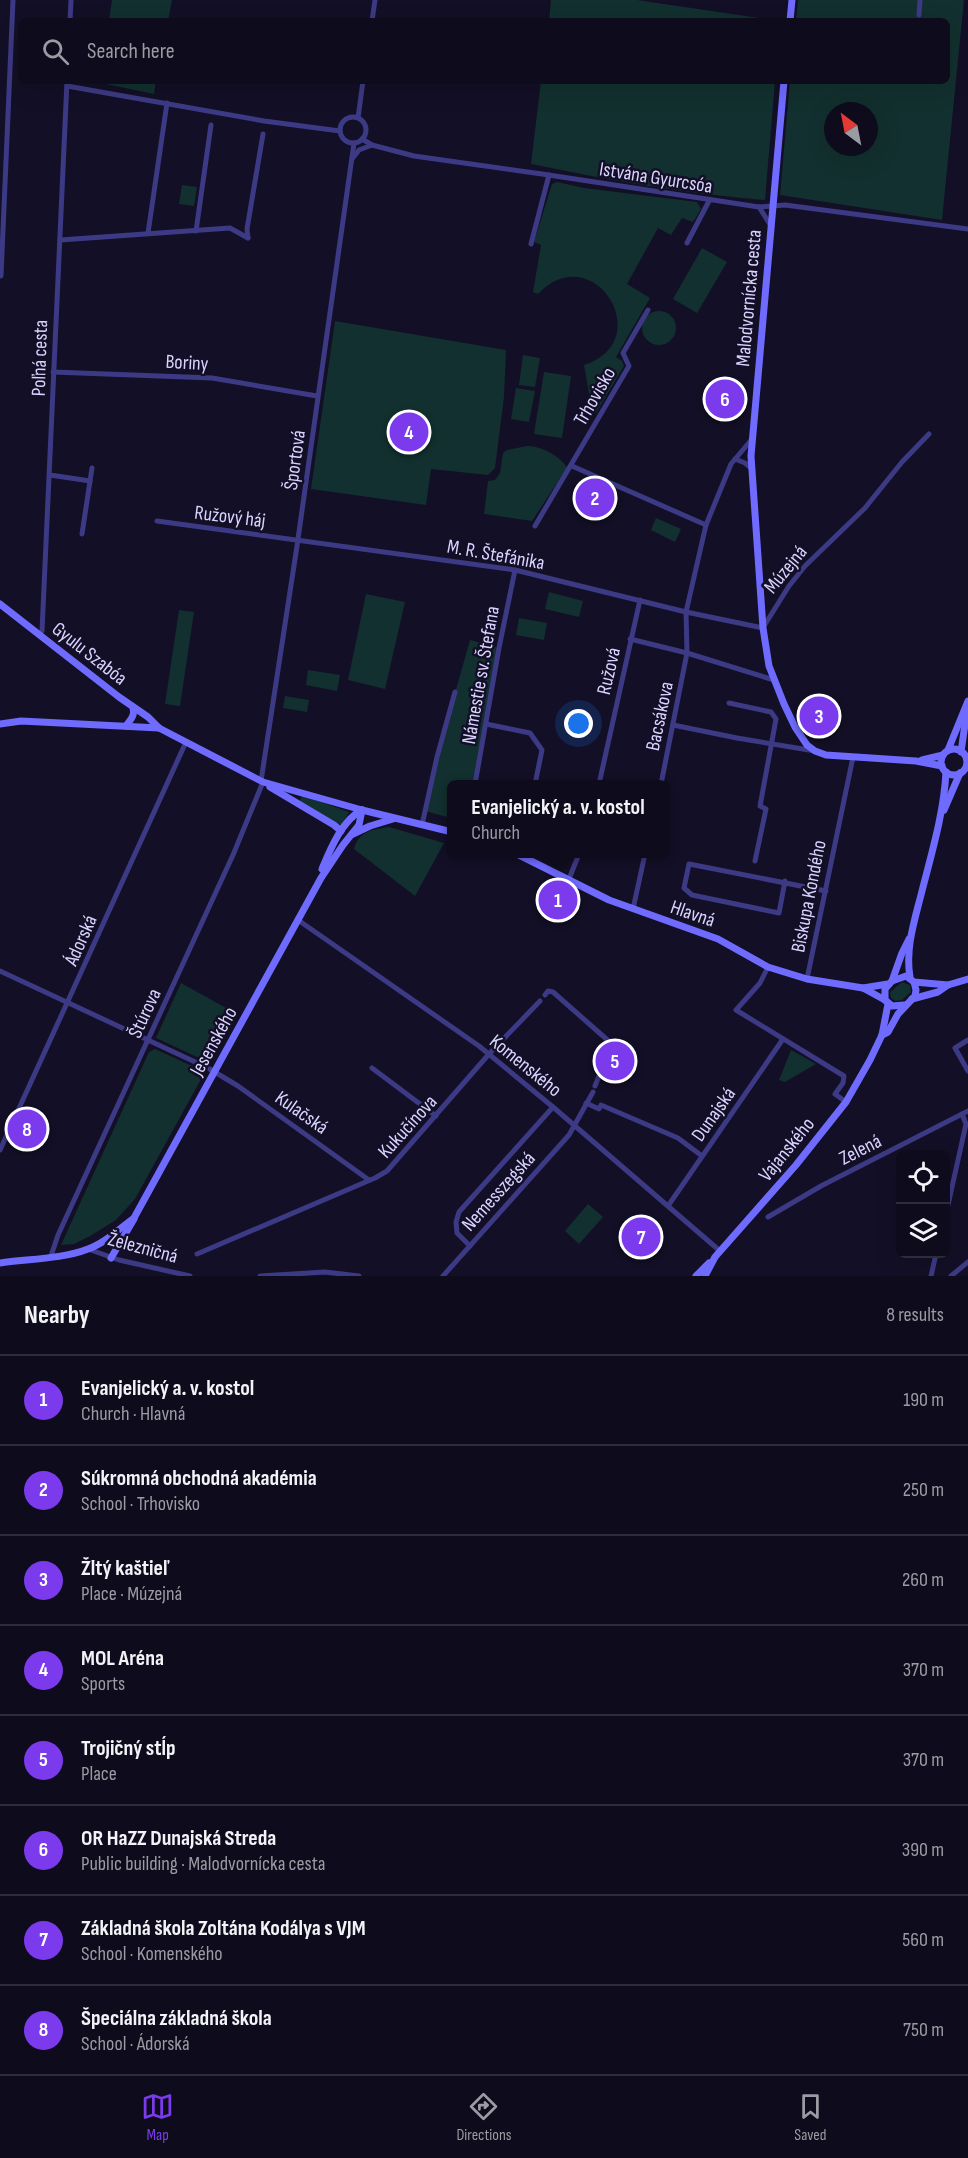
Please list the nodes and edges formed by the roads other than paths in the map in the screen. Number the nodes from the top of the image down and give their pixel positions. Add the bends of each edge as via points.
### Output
1 (13, 0) edge
2 (71, 0) edge
3 (375, 0) edge
4 (792, 0) edge
5 (920, 0) edge
6 (919, 15) dead end
7 (70, 18) edge
8 (372, 18) edge
9 (790, 18) edge
10 (67, 84) edge
11 (363, 84) edge
12 (784, 84) edge
13 (0, 91) edge
14 (9, 91) junction
15 (167, 103) junction
16 (358, 118) junction
17 (212, 125) dead end
18 (340, 131) junction
19 (262, 134) dead end
20 (362, 139) junction
21 (354, 143) junction
22 (372, 145) junction
23 (352, 159) junction
24 (3, 164) edge
25 (549, 175) junction
26 (709, 201) junction
27 (773, 206) junction
28 (759, 207) junction
29 (771, 226) junction
30 (968, 229) edge
31 (196, 231) junction
32 (148, 233) junction
33 (2, 237) edge
34 (60, 240) junction
35 (687, 243) dead end
36 (531, 244) dead end
37 (1, 276) edge
38 (648, 310) dead end
39 (53, 372) junction
40 (317, 396) junction
41 (930, 434) dead end
42 (752, 439) junction
43 (735, 459) junction
44 (572, 466) junction
45 (92, 468) dead end
46 (752, 468) junction
47 (50, 475) junction
48 (90, 481) junction
49 (157, 521) dead end
50 (706, 525) junction
51 (535, 526) dead end
52 (82, 534) dead end
53 (298, 540) junction
54 (515, 570) junction
55 (640, 600) junction
56 (0, 604) edge
57 (686, 612) junction
58 (764, 627) junction
59 (39, 635) junction
60 (630, 639) junction
61 (687, 653) junction
62 (774, 680) junction
63 (455, 692) dead end
64 (968, 702) edge
65 (729, 703) dead end
66 (133, 707) junction
67 (0, 723) edge
68 (486, 724) junction
69 (673, 725) junction
70 (126, 726) junction
71 (159, 728) junction
72 (186, 742) junction
73 (772, 744) junction
74 (815, 751) junction
75 (946, 752) junction
76 (965, 756) edge
77 (853, 757) junction
78 (916, 761) junction
79 (944, 769) junction
80 (964, 770) edge
81 (476, 780) edge
82 (536, 780) edge
83 (600, 780) edge
84 (662, 780) edge
85 (262, 781) junction
86 (362, 810) junction
87 (395, 818) junction
88 (940, 821) junction
89 (422, 825) junction
90 (341, 831) junction
91 (447, 831) edge
92 (351, 835) junction
93 (525, 858) edge
94 (577, 858) edge
95 (644, 858) edge
96 (754, 861) dead end
97 (321, 878) junction
98 (569, 879) junction
99 (785, 881) junction
100 (826, 891) junction
101 (633, 909) junction
102 (298, 920) junction
103 (910, 937) junction
104 (768, 967) junction
105 (0, 971) edge
106 (807, 979) junction
107 (968, 979) edge
108 (912, 980) junction
109 (890, 982) junction
110 (948, 985) junction
111 (863, 988) junction
112 (545, 995) dead end
113 (912, 999) junction
114 (540, 1001) dead end
115 (886, 1002) junction
116 (68, 1003) junction
117 (904, 1005) junction
118 (882, 1035) junction
119 (783, 1039) junction
120 (968, 1040) edge
121 (147, 1041) junction
122 (489, 1054) junction
123 (372, 1068) dead end
124 (968, 1071) edge
125 (215, 1072) junction
126 (846, 1102) junction
127 (586, 1103) junction
128 (553, 1107) junction
129 (965, 1113) edge
130 (436, 1116) junction
131 (574, 1126) junction
132 (2, 1139) edge
133 (0, 1150) edge
134 (702, 1156) junction
135 (369, 1180) junction
136 (947, 1204) edge
137 (668, 1206) junction
138 (768, 1217) dead end
139 (134, 1218) junction
140 (470, 1246) junction
141 (88, 1249) junction
142 (197, 1254) dead end
143 (718, 1254) junction
144 (51, 1256) junction
145 (111, 1258) junction
146 (935, 1258) edge
147 (968, 1262) edge
148 (0, 1263) edge
149 (190, 1276) edge
150 (260, 1276) edge
151 (359, 1276) edge
152 (443, 1276) edge
153 (696, 1276) edge
154 (705, 1276) edge
155 (931, 1276) edge
156 (951, 1276) edge

1 - 14 street
2 - 7 street
3 - 8 street
4 - 9 street
5 - 6 street
10 - 15 street
10 - 34 street, Poľná cesta
11 - 16 street
12 - 27 street, Malodvornícka cesta
13 - 14 street
14 - 24 street
15 - 18 street
15 - 32 street
16 - 18 street via 345,120
16 - 20 street via 365,128
17 - 31 street
18 - 21 street via 345,140
19 - 31 street via 248,238 230,228
20 - 21 street
20 - 22 street, Istvána Gyurcsóa
21 - 23 street, Športová
22 - 23 street via 359,150
22 - 25 street, Istvána Gyurcsóa via 414,156
23 - 40 street, Športová
24 - 33 street
25 - 26 street, Istvána Gyurcsóa
25 - 36 street
26 - 28 street, Istvána Gyurcsóa
26 - 35 street
27 - 28 street, Istvána Gyurcsóa
27 - 29 street, Malodvornícka cesta
27 - 30 street, Istvána Gyurcsóa
28 - 29 street
29 - 42 street, Malodvornícka cesta
31 - 32 street
32 - 34 street
33 - 37 street
34 - 39 street, Poľná cesta
38 - 44 street, Trhovisko via 623,353 629,366
39 - 40 street, Boriny via 212,378
39 - 47 street, Poľná cesta
40 - 53 street, Športová
41 - 58 street, Múzejná via 865,508 805,566
42 - 43 street
42 - 46 street, Malodvornícka cesta
43 - 46 street
43 - 50 street
44 - 50 street
44 - 51 street, Trhovisko
45 - 48 street
46 - 58 street, Malodvornícka cesta
47 - 48 street
47 - 59 street, Poľná cesta
48 - 52 street
49 - 53 street, Ružový háj
50 - 57 street
53 - 54 street, M. R. Štefánika
53 - 85 street, Športová
54 - 55 street, M. R. Štefánika
54 - 68 street, Námestie sv. Štefana
55 - 57 street, M. R. Štefánika
55 - 60 street, Ružová
56 - 59 street, Gyulu Szabóa
57 - 58 street
57 - 61 street, Bacsákova
58 - 62 street
59 - 66 street, Gyulu Szabóa
60 - 61 street
60 - 83 street, Ružová
61 - 62 street
61 - 69 street, Bacsákova
62 - 74 street via 791,719
63 - 89 street, Námestie sv. Štefana
64 - 75 street
64 - 76 street
65 - 73 street via 774,714
66 - 70 street via 132,719
66 - 71 street, Gyulu Szabóa
67 - 70 street
68 - 81 street, Námestie sv. Štefana
68 - 82 street via 531,733 541,746
69 - 73 street
69 - 84 street, Bacsákova
70 - 71 street
71 - 72 street
72 - 85 street
72 - 116 street, Ádorská
73 - 74 street
73 - 96 street via 760,806 766,809
74 - 77 street
75 - 76 street via 955,749
75 - 78 street
75 - 79 street via 941,761
76 - 80 street
77 - 78 street
77 - 100 street, Biskupa Kondého
78 - 79 street
79 - 80 street via 953,774
79 - 88 street
80 - 88 street
85 - 86 street
85 - 90 street
85 - 121 street, Štúrova via 233,855
86 - 87 street
86 - 90 street
86 - 92 street, Jesenského via 360,823
87 - 89 street
87 - 92 street
88 - 103 street
89 - 91 street
90 - 97 street
92 - 97 street, Jesenského
93 - 98 street, Hlavná
94 - 98 street
95 - 101 street
97 - 102 street, Jesenského
98 - 101 street, Hlavná
99 - 99 street via 689,864 684,888 692,895 779,913
99 - 100 street
100 - 106 street, Biskupa Kondého
101 - 104 street, Hlavná via 718,939
102 - 122 street, Komenského
102 - 125 street, Jesenského
103 - 108 street
103 - 109 street
104 - 106 street, Hlavná
104 - 119 street via 760,983 736,1010
105 - 116 street, Kulačská
106 - 111 street, Hlavná
107 - 110 street
108 - 109 street via 901,976
108 - 110 street
108 - 113 street via 916,990
109 - 111 street
109 - 115 street via 885,989
110 - 113 street
111 - 115 street
112 - 127 street, Nemesszegská via 553,992 612,1044
113 - 117 street
114 - 122 street, Kukučínova
115 - 117 street via 896,1007
115 - 118 street
116 - 121 street, Kulačská
116 - 132 street, Ádorská
117 - 118 street via 888,1032
118 - 126 street, Vajanského
119 - 126 street via 844,1076 835,1094
119 - 134 street, Dunajská
120 - 124 street via 955,1048
121 - 125 street, Kulačská
121 - 144 street, Štúrova
122 - 128 street, Komenského
122 - 130 street, Kukučínova
123 - 130 street
125 - 135 street, Kulačská
125 - 139 street, Jesenského
126 - 143 street, Vajanského
127 - 131 street, Nemesszegská
127 - 134 street via 599,1109 601,1105 678,1138
128 - 131 street, Komenského
128 - 140 street via 459,1212 457,1233
129 - 136 street via 966,1124
129 - 138 street, Zelená
130 - 135 street, Kukučínova via 387,1171
131 - 137 street, Komenského
131 - 140 street, Nemesszegská
132 - 133 street, Ádorská
134 - 137 street, Dunajská
135 - 142 street, Kukučínova
137 - 143 street, Komenského
139 - 141 street, Jesenského
139 - 145 street
140 - 152 street, Nemesszegská
141 - 144 street
141 - 145 street, Železničná
143 - 153 street
143 - 154 street, Vajanského
144 - 148 street
145 - 149 street, Železničná
146 - 155 street
147 - 156 street
150 - 151 street via 325,1272

